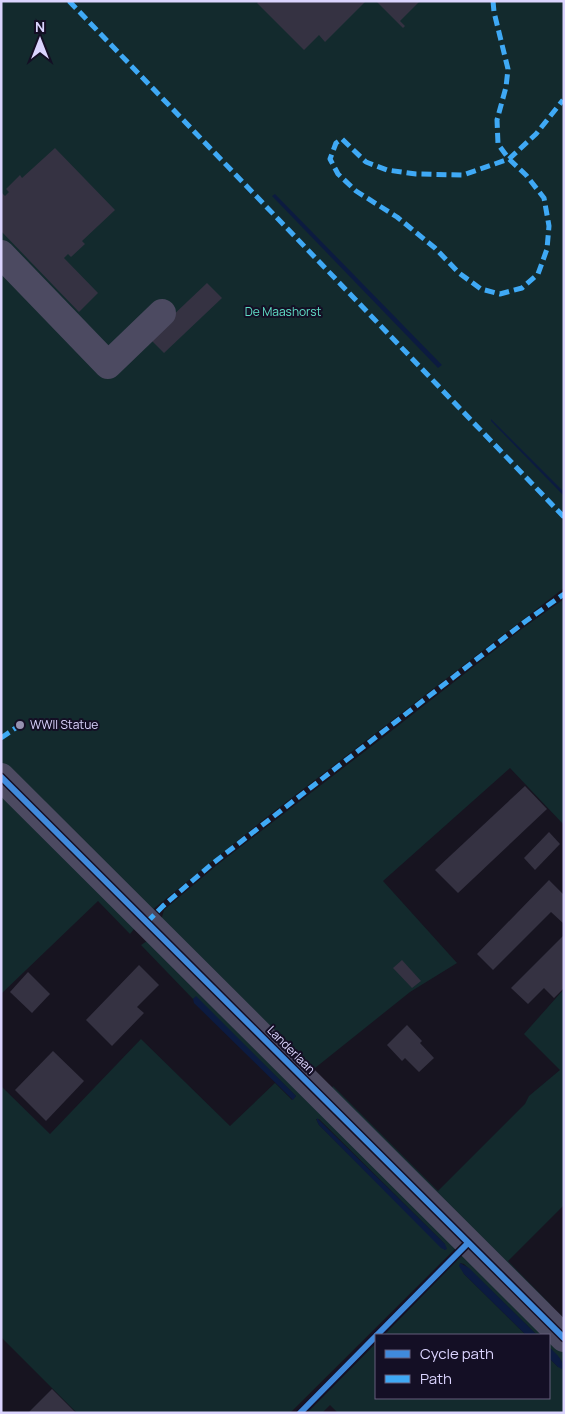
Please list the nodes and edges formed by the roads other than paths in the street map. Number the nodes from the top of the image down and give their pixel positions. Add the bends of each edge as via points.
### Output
1 (1, 254) edge
2 (162, 313) dead end
3 (1, 777) edge
4 (564, 1338) edge

1 - 2 street via 108,365
3 - 4 street, Landerlaan

